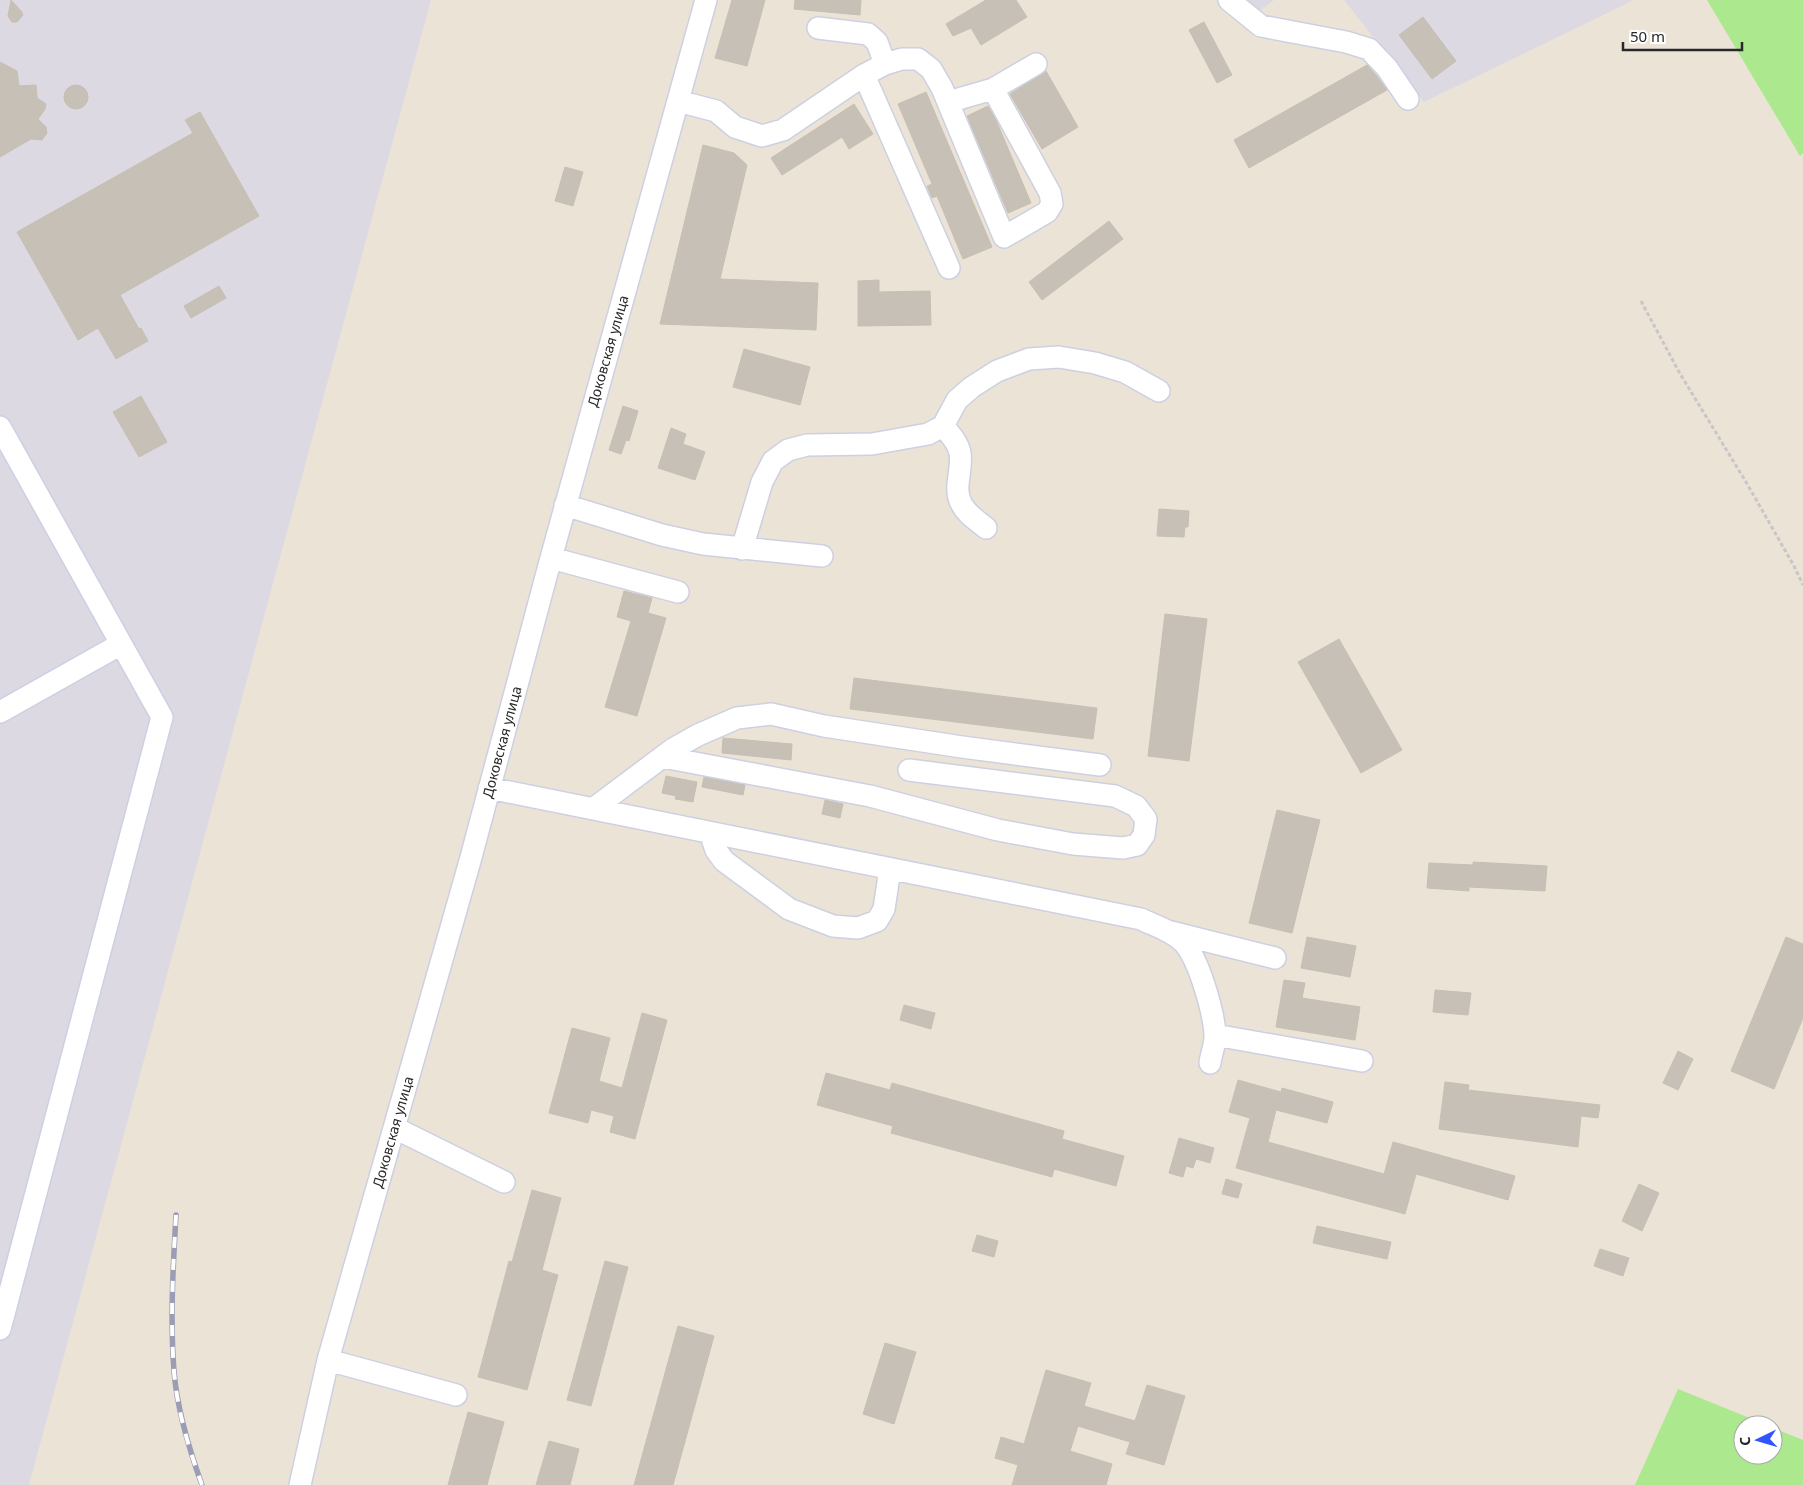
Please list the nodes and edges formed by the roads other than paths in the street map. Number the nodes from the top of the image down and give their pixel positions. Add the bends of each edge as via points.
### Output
1 (706, 0) edge
2 (1229, 0) edge
3 (818, 28) dead end
4 (885, 64) junction
5 (1036, 64) dead end
6 (864, 75) junction
7 (992, 89) junction
8 (1408, 99) dead end
9 (678, 101) junction
10 (948, 102) junction
11 (949, 268) dead end
12 (1158, 391) dead end
13 (943, 426) junction
14 (0, 427) edge
15 (566, 505) junction
16 (986, 528) dead end
17 (742, 549) junction
18 (822, 556) dead end
19 (551, 558) junction
20 (678, 592) dead end
21 (121, 644) junction
22 (0, 712) edge
23 (663, 756) junction
24 (1100, 765) dead end
25 (909, 770) dead end
26 (489, 788) junction
27 (593, 809) junction
28 (710, 832) junction
29 (890, 869) junction
30 (1166, 930) junction
31 (1275, 958) dead end
32 (1215, 1035) junction
33 (1362, 1061) dead end
34 (1210, 1064) dead end
35 (395, 1128) junction
36 (504, 1182) dead end
37 (0, 1329) edge
38 (328, 1360) junction
39 (456, 1394) dead end
40 (300, 1485) edge

1 - 9 street, Доковская улица
2 - 8 street via 1261,26 1369,49 1387,68
3 - 4 street via 868,34 877,42
4 - 6 street
4 - 10 street via 918,59 931,69
5 - 7 street
6 - 9 street via 783,130 762,136 735,127 716,111
6 - 11 street
7 - 10 street
7 - 10 street via 1050,193 1052,204 1047,212 1004,237
9 - 15 street, Доковская улица
12 - 13 street via 1125,372 1095,363 1059,357 1029,359 997,371 972,386 957,400
13 - 16 street via 960,452 958,492 961,503
13 - 17 street via 928,434 872,444 807,445 788,450 773,461 762,482
14 - 21 street
15 - 17 street via 662,535
15 - 19 street, Доковская улица
17 - 18 street
19 - 20 street
19 - 26 street, Доковская улица
21 - 22 street
21 - 37 street via 162,717
23 - 24 street via 698,735 737,718 772,714 824,726 962,748
23 - 25 street via 870,796 998,830 1073,844 1123,848 1137,845 1144,835 1146,819 1136,806 1114,796
23 - 27 street
26 - 27 street
26 - 35 street, Доковская улица
27 - 28 street
28 - 29 street
28 - 29 street via 724,861 789,909 834,926 858,928 877,922 884,909
29 - 30 street via 1140,919
30 - 31 street
30 - 32 street via 1184,943 1196,963
32 - 33 street
32 - 34 street
35 - 36 street
35 - 38 street, Доковская улица
38 - 39 street
38 - 40 street, Доковская улица

